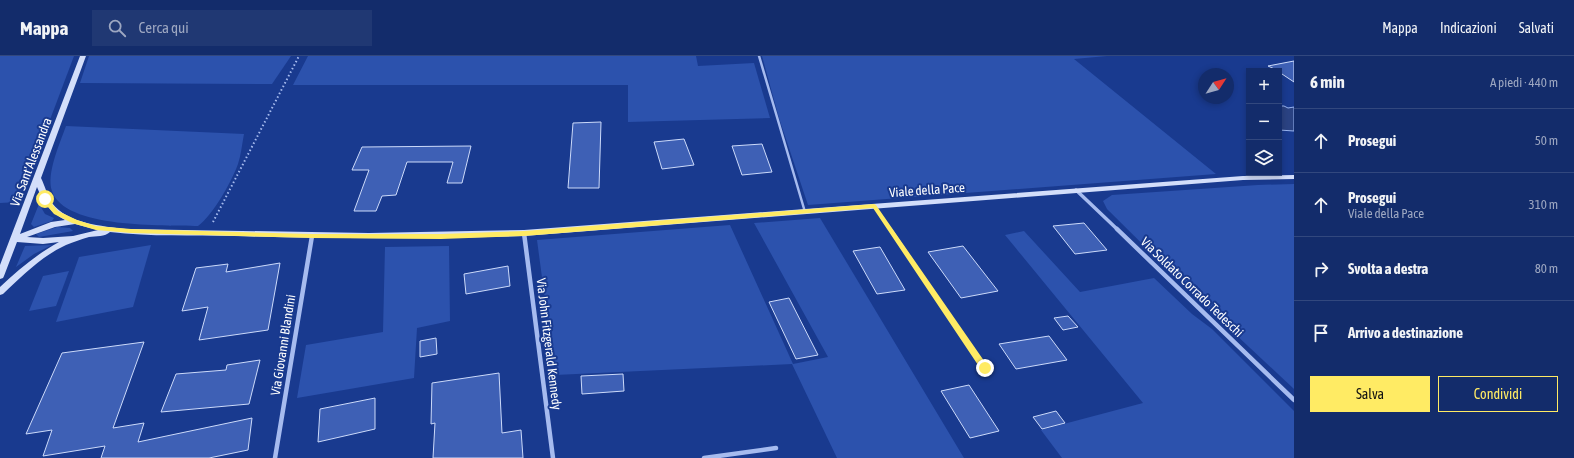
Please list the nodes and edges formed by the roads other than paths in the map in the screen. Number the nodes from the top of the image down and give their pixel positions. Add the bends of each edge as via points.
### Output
1 (83, 56) edge
2 (759, 56) edge
3 (1294, 177) edge
4 (38, 179) junction
5 (1076, 190) junction
6 (874, 206) junction
7 (805, 212) junction
8 (75, 222) junction
9 (131, 231) junction
10 (524, 233) junction
11 (312, 236) junction
12 (76, 237) junction
13 (14, 239) junction
14 (0, 276) edge
15 (0, 292) edge
16 (985, 368) dead end
17 (1294, 400) edge
18 (776, 448) dead end
19 (275, 458) edge
20 (553, 458) edge
21 (704, 458) edge

1 - 4 street, Via Sant'Alessandra
2 - 7 lane
3 - 5 street, Viale della Pace via 1242,178
4 - 8 street via 45,199 56,212
4 - 13 street, Via Sant'Alessandra
5 - 6 street, Viale della Pace
5 - 17 street, Via Soldato Corrado Tedeschi
6 - 7 street, Viale della Pace
6 - 16 lane
7 - 10 street, Viale della Pace
8 - 9 street via 96,228
8 - 13 street via 54,224
9 - 11 street, Viale della Pace
9 - 12 street
10 - 11 street, Viale della Pace via 441,237
10 - 20 street, Via John Fitzgerald Kennedy
11 - 19 street, Via Giovanni Blandini
12 - 13 street via 43,241
12 - 15 street via 49,250 22,270
13 - 14 street, Via Sant'Alessandra
18 - 21 street

